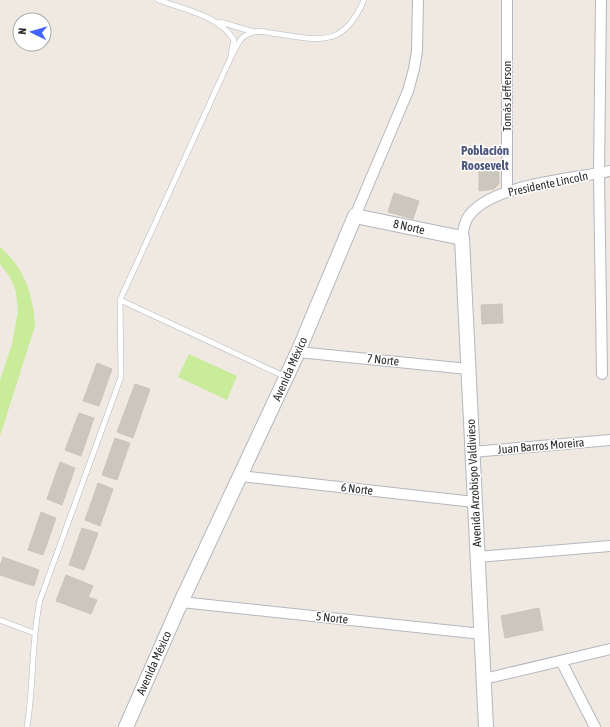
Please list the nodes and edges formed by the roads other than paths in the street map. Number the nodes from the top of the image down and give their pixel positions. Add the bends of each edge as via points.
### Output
1 (158, 0) edge
2 (364, 0) edge
3 (418, 0) edge
4 (507, 0) edge
5 (601, 0) edge
6 (215, 21) junction
7 (254, 32) junction
8 (231, 57) junction
9 (610, 171) edge
10 (600, 174) junction
11 (507, 192) junction
12 (355, 216) junction
13 (462, 238) junction
14 (120, 300) junction
15 (298, 352) junction
16 (468, 369) junction
17 (602, 374) dead end
18 (286, 377) junction
19 (610, 440) edge
20 (472, 452) junction
21 (240, 476) junction
22 (474, 502) junction
23 (610, 546) edge
24 (478, 557) junction
25 (181, 602) junction
26 (0, 620) edge
27 (34, 633) junction
28 (482, 634) junction
29 (610, 648) edge
30 (561, 661) junction
31 (484, 679) junction
32 (27, 727) edge
33 (126, 727) edge
34 (486, 727) edge
35 (595, 727) edge

1 - 6 lane
2 - 7 lane via 350,25 340,34 327,38
3 - 12 street, Avenida México via 417,51 408,91
4 - 11 street, Tomás Jefferson
5 - 10 street
6 - 7 lane
6 - 8 lane via 228,31 234,40
7 - 8 lane via 242,38
8 - 14 lane
9 - 10 street, Presidente Lincoln
10 - 11 street, Presidente Lincoln
10 - 17 street
11 - 13 street, Presidente Lincoln via 474,211 468,218
12 - 13 street, 8 Norte
12 - 15 street, Avenida México
13 - 16 street, Avenida Arzobispo Valdivieso
14 - 18 lane
14 - 27 lane via 121,376 43,589
15 - 16 street, 7 Norte
15 - 18 street, Avenida México
16 - 20 street, Avenida Arzobispo Valdivieso
18 - 21 street, Avenida México
19 - 20 street, Juan Barros Moreira
20 - 22 street, Avenida Arzobispo Valdivieso
21 - 22 street, 6 Norte
21 - 25 street, Avenida México
22 - 24 street, Avenida Arzobispo Valdivieso
23 - 24 street
24 - 28 street, Avenida Arzobispo Valdivieso
25 - 28 street, 5 Norte
25 - 33 street, Avenida México
26 - 27 lane
27 - 32 lane via 32,687
28 - 31 street, Avenida Arzobispo Valdivieso
29 - 30 street
30 - 31 street
30 - 35 street
31 - 34 street, Avenida Arzobispo Valdivieso

